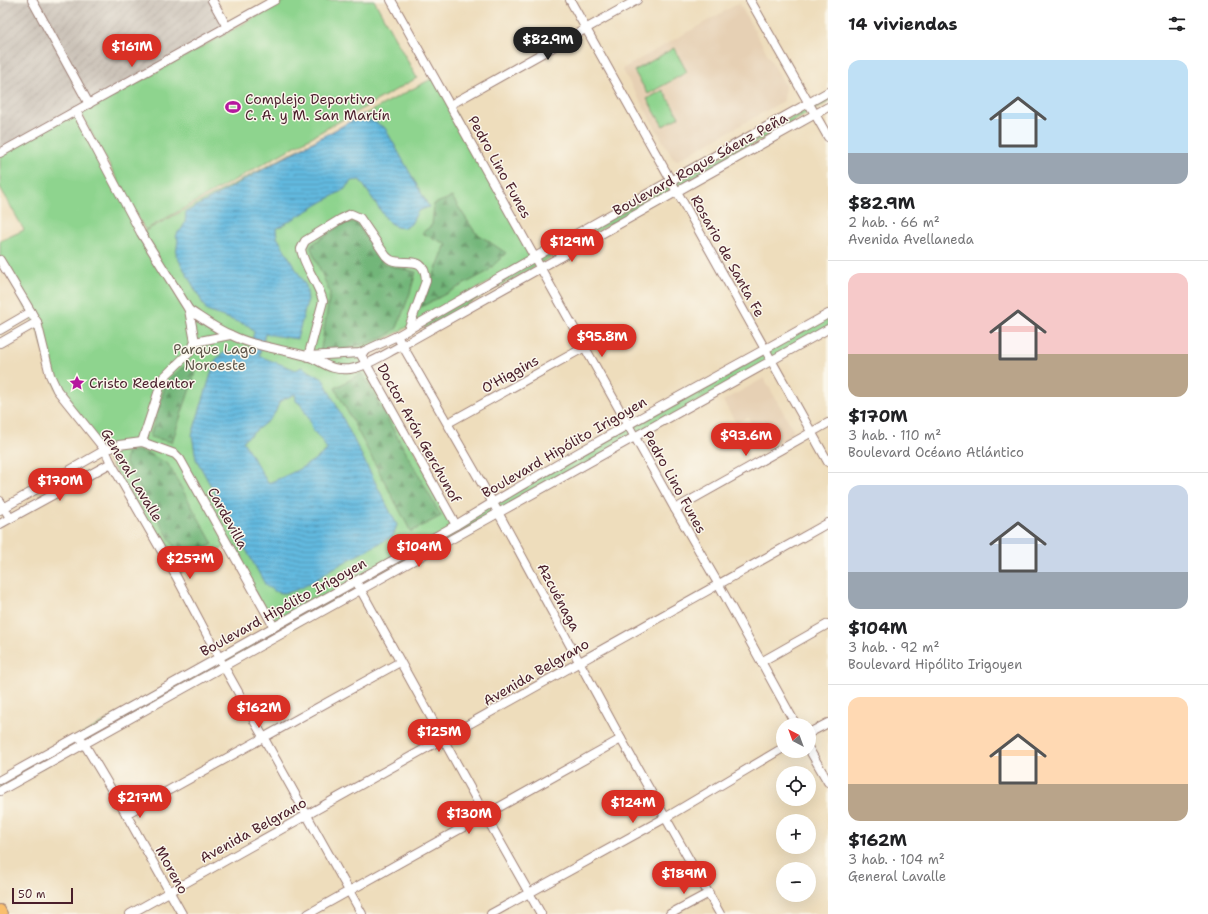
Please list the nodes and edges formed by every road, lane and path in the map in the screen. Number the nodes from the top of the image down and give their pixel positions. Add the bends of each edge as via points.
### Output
1 (32, 0) edge
2 (212, 0) edge
3 (274, 0) edge
4 (391, 0) edge
5 (570, 0) edge
6 (637, 0) edge
7 (750, 0) edge
8 (227, 27) junction
9 (585, 28) junction
10 (828, 92) edge
11 (809, 103) junction
12 (89, 104) junction
13 (450, 105) junction
14 (828, 108) edge
15 (76, 111) junction
16 (815, 115) junction
17 (828, 137) edge
18 (0, 153) edge
19 (671, 181) junction
20 (677, 192) junction
21 (535, 257) junction
22 (0, 260) edge
23 (541, 269) junction
24 (189, 310) junction
25 (31, 312) junction
26 (828, 314) edge
27 (37, 322) junction
28 (828, 329) edge
29 (0, 330) edge
30 (408, 330) junction
31 (230, 335) junction
32 (397, 336) junction
33 (195, 342) junction
34 (0, 343) edge
35 (403, 345) junction
36 (585, 347) junction
37 (765, 349) junction
38 (360, 353) junction
39 (308, 356) junction
40 (771, 361) junction
41 (365, 364) junction
42 (448, 423) junction
43 (828, 423) edge
44 (628, 425) junction
45 (812, 432) junction
46 (635, 437) junction
47 (142, 442) junction
48 (105, 450) junction
49 (828, 462) edge
50 (111, 463) junction
51 (493, 503) junction
52 (1, 506) edge
53 (675, 509) junction
54 (498, 513) junction
55 (10, 518) junction
56 (828, 523) edge
57 (0, 524) edge
58 (456, 525) junction
59 (356, 581) junction
60 (719, 585) junction
61 (360, 590) junction
62 (828, 624) edge
63 (274, 627) junction
64 (222, 661) junction
65 (400, 662) junction
66 (579, 662) junction
67 (761, 662) junction
68 (792, 718) edge
69 (828, 723) edge
70 (816, 730) edge
71 (79, 736) junction
72 (264, 738) junction
73 (621, 739) junction
74 (443, 740) junction
75 (84, 743) junction
76 (776, 752) edge
77 (814, 758) edge
78 (0, 780) edge
79 (828, 782) edge
80 (0, 791) edge
81 (126, 814) junction
82 (307, 814) junction
83 (485, 815) junction
84 (665, 818) junction
85 (349, 890) junction
86 (169, 892) junction
87 (529, 893) junction
88 (709, 893) junction
89 (0, 910) edge
90 (2, 914) edge
91 (130, 914) edge
92 (182, 914) edge
93 (308, 914) edge
94 (362, 914) edge
95 (491, 914) edge
96 (541, 914) edge
97 (670, 914) edge
98 (720, 914) edge

1 - 12 street
2 - 8 street
3 - 8 street
4 - 13 street, Pedro Lino Funes
5 - 9 street, Rosario de Santa Fe
6 - 9 street
7 - 11 street
8 - 12 street
9 - 13 street
9 - 19 street, Rosario de Santa Fe
10 - 11 street, Boulevard Roque Sáenz Peña
11 - 16 street
11 - 19 street, Boulevard Roque Sáenz Peña
12 - 15 street
13 - 21 street, Pedro Lino Funes
14 - 16 street, Boulevard Roque Sáenz Peña
15 - 18 street
15 - 24 street via 140,233
16 - 17 street
16 - 20 street, Boulevard Roque Sáenz Peña
19 - 20 street, Rosario de Santa Fe
19 - 21 street, Boulevard Roque Sáenz Peña
20 - 23 street, Boulevard Roque Sáenz Peña
20 - 37 street, Rosario de Santa Fe
21 - 23 street, Pedro Lino Funes
21 - 30 street, Boulevard Roque Sáenz Peña
22 - 25 street, General Lavalle
23 - 35 street, Boulevard Roque Sáenz Peña
23 - 36 street, Pedro Lino Funes
24 - 31 street, Boulevard Roque Sáenz Peña
24 - 33 street
25 - 27 street, General Lavalle
25 - 29 street
26 - 37 street, Boulevard Hipólito Irigoyen
27 - 34 street
27 - 48 street, General Lavalle via 50,374 57,390
28 - 40 street, Boulevard Hipólito Irigoyen
30 - 32 street, Boulevard Roque Sáenz Peña
30 - 39 street via 426,281 426,274 420,265 412,261 392,260 386,256 360,218 352,214 305,241 301,249 302,258 312,273 323,300
31 - 33 street
31 - 39 street, Boulevard Roque Sáenz Peña via 269,348
32 - 35 street, Azcuénaga
32 - 38 street, Boulevard Roque Sáenz Peña
33 - 47 street via 190,352 163,378
35 - 41 street, Boulevard Roque Sáenz Peña
35 - 42 street, Azcuénaga
36 - 42 street, O'Higgins
36 - 44 street, Pedro Lino Funes
37 - 40 street, Rosario de Santa Fe
37 - 44 street, Boulevard Hipólito Irigoyen
38 - 39 street, Boulevard Roque Sáenz Peña
38 - 41 street, Doctor Arón Gerchunof
39 - 41 street, Boulevard Roque Sáenz Peña via 332,368 351,368
40 - 45 street, Rosario de Santa Fe
40 - 46 street, Boulevard Hipólito Irigoyen
41 - 58 street, Doctor Arón Gerchunof
42 - 51 street, Azcuénaga
43 - 45 street
44 - 46 street, Pedro Lino Funes
44 - 51 street, Boulevard Hipólito Irigoyen
45 - 49 street, Rosario de Santa Fe
45 - 53 street
46 - 53 street, Pedro Lino Funes
46 - 54 street, Boulevard Hipólito Irigoyen
47 - 48 street
47 - 63 street, Cardevilla via 175,454 180,459
48 - 50 street, General Lavalle
48 - 52 street
50 - 55 street
50 - 64 street, General Lavalle
51 - 54 street, Azcuénaga
51 - 58 street, Boulevard Hipólito Irigoyen
52 - 55 street
53 - 60 street, Pedro Lino Funes
54 - 61 street, Boulevard Hipólito Irigoyen
54 - 66 street, Azcuénaga
55 - 57 street
56 - 60 street, Avenida Belgrano
58 - 59 street, Boulevard Hipólito Irigoyen
59 - 61 street
59 - 63 street, Boulevard Hipólito Irigoyen
60 - 66 street, Avenida Belgrano
60 - 67 street, Pedro Lino Funes
61 - 64 street, Boulevard Hipólito Irigoyen
61 - 65 street
62 - 67 street
63 - 64 street, Boulevard Hipólito Irigoyen
64 - 71 street, Boulevard Hipólito Irigoyen
64 - 72 street, General Lavalle
64 - 75 street, Boulevard Hipólito Irigoyen
65 - 72 street
65 - 74 street
66 - 73 street, Azcuénaga
66 - 74 street, Avenida Belgrano
67 - 68 street, Pedro Lino Funes
69 - 70 street
71 - 75 street, Moreno
71 - 78 street, Boulevard Hipólito Irigoyen
72 - 81 street
72 - 82 street, General Lavalle
73 - 83 street
73 - 84 street, Azcuénaga
74 - 82 street, Avenida Belgrano
74 - 83 street
75 - 80 street, Boulevard Hipólito Irigoyen
75 - 81 street, Moreno
76 - 84 street
77 - 79 street
81 - 86 street, Moreno
82 - 85 street, General Lavalle
82 - 86 street, Avenida Belgrano
83 - 85 street
83 - 87 street
84 - 87 street
84 - 88 street, Azcuénaga
85 - 93 street
85 - 94 street, General Lavalle
86 - 91 street, Avenida Belgrano
86 - 92 street, Moreno
87 - 95 street
87 - 96 street
88 - 97 street
88 - 98 street, Azcuénaga
89 - 90 main road

